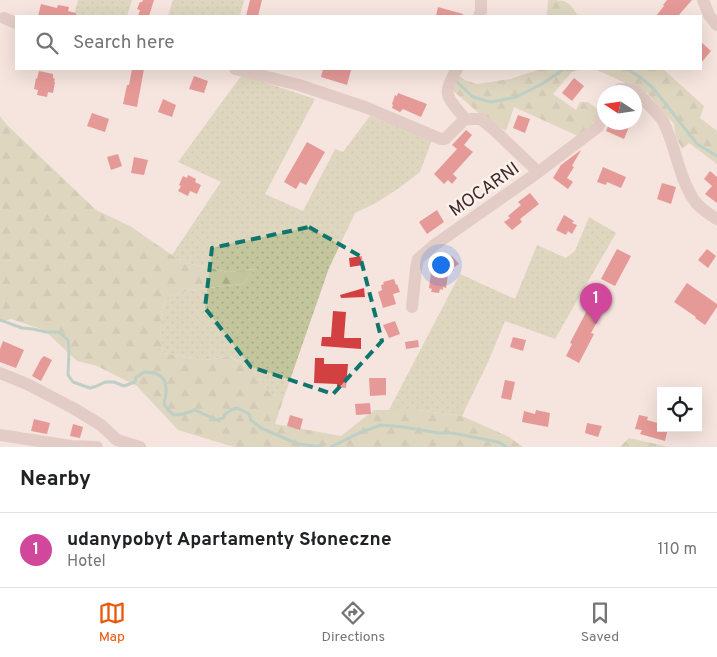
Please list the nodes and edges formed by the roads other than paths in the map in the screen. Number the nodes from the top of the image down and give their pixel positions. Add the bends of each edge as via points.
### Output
1 (481, 0) edge
2 (704, 0) edge
3 (479, 15) edge
4 (717, 25) edge
5 (239, 70) edge
6 (456, 70) edge
7 (642, 97) edge
8 (465, 119) junction
9 (597, 128) edge
10 (537, 173) junction
11 (717, 219) edge
12 (412, 307) dead end
13 (0, 373) edge
14 (0, 435) edge
15 (97, 447) edge
16 (111, 447) edge
17 (126, 447) edge
18 (140, 447) edge

1 - 3 street
2 - 4 street
5 - 8 street via 364,107 441,139 445,139
6 - 8 street via 447,92
7 - 11 street via 662,120 694,201
8 - 10 street via 481,120 492,128
9 - 10 street, MOCARNI
10 - 12 street, MOCARNI via 418,259
13 - 18 street via 73,408 118,440
14 - 15 street
16 - 17 street

